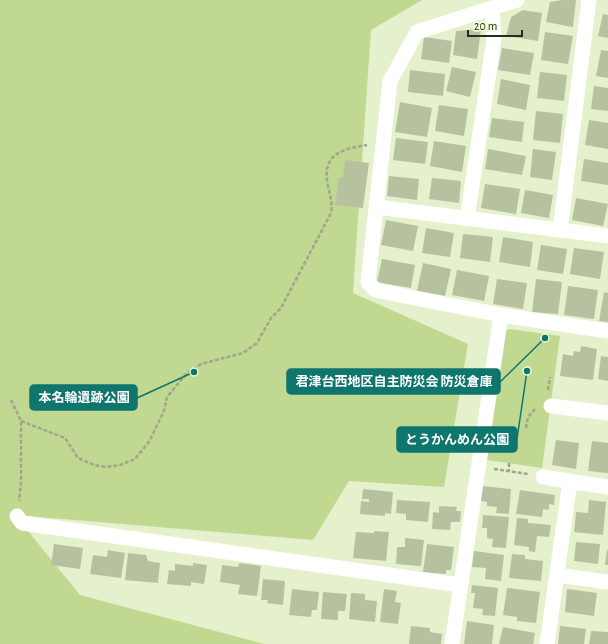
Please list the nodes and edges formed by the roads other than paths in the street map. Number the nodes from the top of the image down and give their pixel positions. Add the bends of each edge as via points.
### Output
1 (517, 0) edge
2 (589, 0) edge
3 (492, 8) junction
4 (377, 207) junction
5 (467, 219) junction
6 (560, 230) junction
7 (608, 236) edge
8 (501, 314) junction
9 (608, 330) edge
10 (551, 406) dead end
11 (608, 413) edge
12 (543, 477) road end
13 (570, 481) junction
14 (608, 487) edge
15 (17, 516) road end
16 (557, 575) junction
17 (608, 582) edge
18 (460, 585) junction
19 (452, 644) edge
20 (547, 644) edge

1 - 3 street
2 - 6 street
3 - 4 street via 417,32 390,82
3 - 5 street via 494,39
4 - 5 street
4 - 8 street via 368,282 375,290
5 - 6 street
6 - 7 street
8 - 9 street
8 - 18 street
10 - 11 street
12 - 13 street
13 - 14 street
13 - 16 street
15 - 18 street via 22,523
16 - 17 street
16 - 20 street
18 - 19 street

